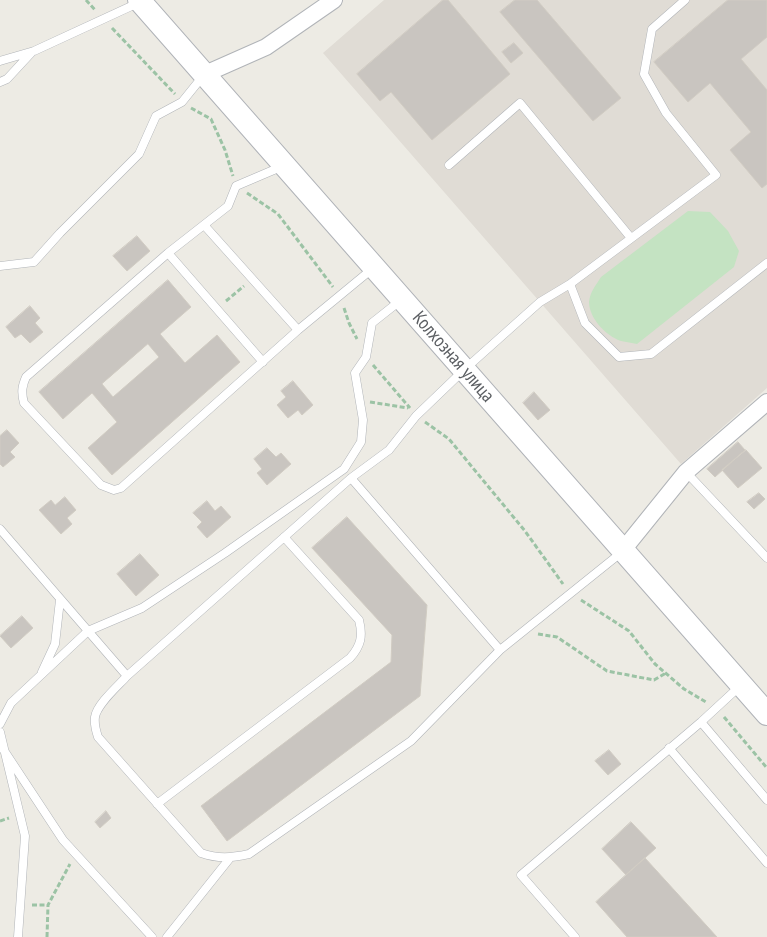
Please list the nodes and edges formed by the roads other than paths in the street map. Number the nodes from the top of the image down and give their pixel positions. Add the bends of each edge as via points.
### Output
1 (685, 0) edge
2 (140, 1) edge
3 (326, 2) edge
4 (34, 51) junction
5 (0, 61) edge
6 (205, 74) junction
7 (0, 82) edge
8 (449, 165) dead end
9 (285, 166) junction
10 (204, 225) junction
11 (631, 238) junction
12 (168, 253) junction
13 (767, 263) edge
14 (0, 266) edge
15 (375, 267) junction
16 (570, 284) junction
17 (403, 299) junction
18 (298, 330) junction
19 (263, 362) junction
20 (464, 369) junction
21 (767, 402) edge
22 (686, 472) junction
23 (351, 478) junction
24 (0, 528) edge
25 (284, 537) junction
26 (623, 550) junction
27 (767, 558) edge
28 (60, 600) junction
29 (88, 632) junction
30 (500, 650) junction
31 (127, 676) junction
32 (39, 677) junction
33 (741, 684) junction
34 (767, 714) edge
35 (701, 722) junction
36 (0, 724) edge
37 (0, 732) edge
38 (668, 748) junction
39 (3, 749) junction
40 (767, 800) edge
41 (158, 804) junction
42 (230, 858) junction
43 (767, 863) edge
44 (18, 937) edge
45 (152, 937) edge
46 (167, 937) edge
47 (575, 937) edge

1 - 11 lane via 652,29 644,74 666,113 716,175
2 - 4 lane
2 - 6 main road, Колхозная улица
3 - 6 street via 266,47
4 - 5 lane
4 - 7 lane via 7,80
6 - 9 main road, Колхозная улица
6 - 14 lane via 182,102 156,116 139,154 34,262
8 - 11 lane via 520,103
9 - 10 lane via 236,186 228,206
9 - 15 main road, Колхозная улица
10 - 12 lane
10 - 18 lane
11 - 16 lane
12 - 19 lane
12 - 19 lane via 26,377 21,393 24,403 101,485 114,490 121,488
13 - 16 lane via 651,354 643,355 619,357 585,323
15 - 17 main road, Колхозная улица
15 - 18 lane
16 - 20 lane via 540,302
17 - 20 main road, Колхозная улица
17 - 29 lane via 372,323 366,357 355,373 363,420 361,442 344,469 142,608
18 - 19 lane
20 - 23 lane via 416,416 389,450
20 - 26 main road, Колхозная улица
21 - 22 street
22 - 26 street
22 - 27 lane
23 - 25 lane
23 - 30 lane
24 - 28 lane
25 - 31 lane
25 - 41 lane via 359,620 361,640 357,650
26 - 30 lane
26 - 33 main road, Колхозная улица
28 - 29 lane
28 - 32 lane via 55,644
29 - 31 lane
29 - 32 lane
30 - 42 lane via 411,741 249,854
31 - 41 lane via 99,707 95,726 98,737
32 - 36 lane via 11,704
33 - 34 main road, Колхозная улица
33 - 35 lane
35 - 38 lane
35 - 40 lane
37 - 39 lane
38 - 43 lane
38 - 47 lane via 521,876
39 - 44 lane via 25,836
39 - 45 lane via 63,840
41 - 42 lane via 201,853
42 - 46 lane

